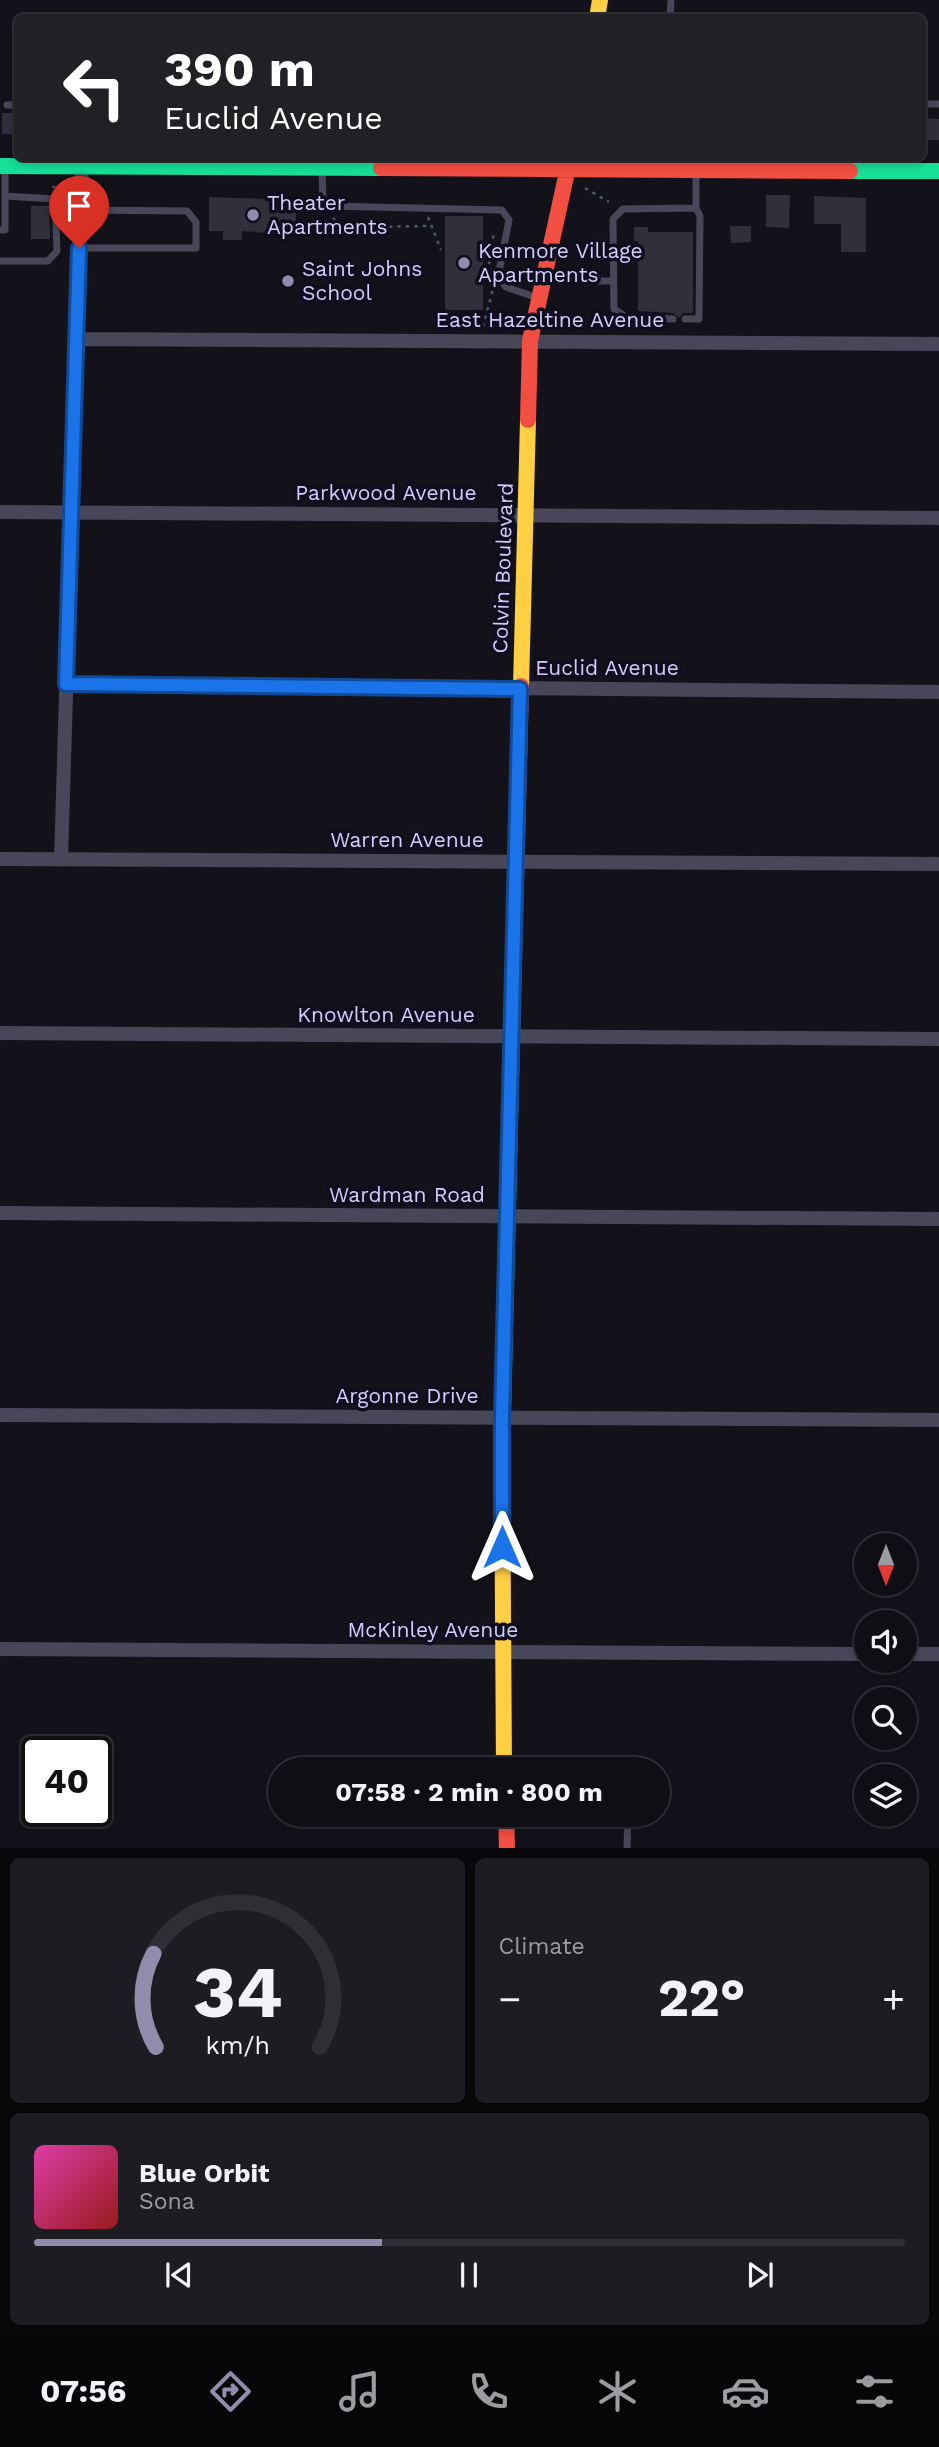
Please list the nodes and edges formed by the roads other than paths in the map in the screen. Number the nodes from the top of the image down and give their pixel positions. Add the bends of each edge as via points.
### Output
1 (7, 106) dead end
2 (14, 106) edge
3 (146, 162) edge
4 (220, 163) edge
5 (295, 163) edge
6 (369, 163) edge
7 (449, 163) edge
8 (513, 163) edge
9 (569, 163) edge
10 (75, 164) edge
11 (800, 164) edge
12 (874, 164) edge
13 (2, 167) edge
14 (322, 169) junction
15 (696, 169) junction
16 (939, 171) edge
17 (5, 196) junction
18 (696, 208) junction
19 (80, 209) junction
20 (0, 230) edge
21 (79, 248) junction
22 (0, 261) edge
23 (546, 273) junction
24 (613, 281) junction
25 (540, 298) junction
26 (673, 319) dead end
27 (685, 319) dead end
28 (76, 339) junction
29 (530, 341) junction
30 (939, 344) edge
31 (0, 512) edge
32 (72, 512) junction
33 (525, 515) junction
34 (939, 518) edge
35 (66, 684) junction
36 (520, 689) junction
37 (939, 692) edge
38 (0, 859) edge
39 (61, 860) junction
40 (516, 861) junction
41 (939, 864) edge
42 (0, 1033) edge
43 (512, 1036) junction
44 (939, 1039) edge
45 (0, 1213) edge
46 (507, 1216) junction
47 (939, 1219) edge
48 (0, 1415) edge
49 (502, 1417) junction
50 (939, 1420) edge
51 (0, 1649) edge
52 (501, 1652) junction
53 (854, 1654) edge
54 (917, 1654) edge
55 (939, 1654) edge
56 (505, 1757) edge
57 (506, 1827) edge
58 (628, 1827) edge
59 (507, 1848) edge
60 (627, 1848) edge

1 - 2 lane
3 - 4 street
3 - 10 street
4 - 5 street
5 - 14 street
6 - 7 street
6 - 14 street
7 - 8 street
8 - 9 street
9 - 15 street
9 - 23 street, Colvin Boulevard
10 - 13 street
10 - 19 street
11 - 12 street
11 - 15 street
12 - 16 street
13 - 17 lane
14 - 25 lane via 323,200 328,206 502,210 509,220 498,277 506,287
15 - 18 lane
17 - 20 lane via 5,230
17 - 22 lane via 55,199 57,251 48,261
18 - 24 lane via 619,209 613,219
18 - 27 lane via 700,216 698,319
19 - 21 street
19 - 21 lane via 187,211 196,222 196,248
21 - 28 street
23 - 24 lane
23 - 25 street, Colvin Boulevard
24 - 26 lane via 614,309 626,317
25 - 29 street, Colvin Boulevard
28 - 29 street, East Hazeltine Avenue
28 - 32 street
29 - 30 street, East Hazeltine Avenue
29 - 33 street, Colvin Boulevard
31 - 32 street, Parkwood Avenue
32 - 33 street, Parkwood Avenue
32 - 35 street
33 - 34 street, Parkwood Avenue
33 - 36 street, Colvin Boulevard
35 - 36 street, Euclid Avenue
35 - 39 street
36 - 37 street, Euclid Avenue
36 - 40 street, Colvin Boulevard
38 - 39 street, Warren Avenue
39 - 40 street, Warren Avenue
40 - 41 street, Warren Avenue
40 - 43 street, Colvin Boulevard
42 - 43 street, Knowlton Avenue
43 - 44 street, Knowlton Avenue
43 - 46 street, Colvin Boulevard
45 - 46 street, Wardman Road
46 - 47 street, Wardman Road
46 - 49 street, Colvin Boulevard
48 - 49 street, Argonne Drive
49 - 50 street, Argonne Drive
49 - 52 street, Colvin Boulevard
51 - 52 street, McKinley Avenue
52 - 53 street, McKinley Avenue
52 - 56 street, Colvin Boulevard
54 - 55 street
57 - 59 street
58 - 60 lane

